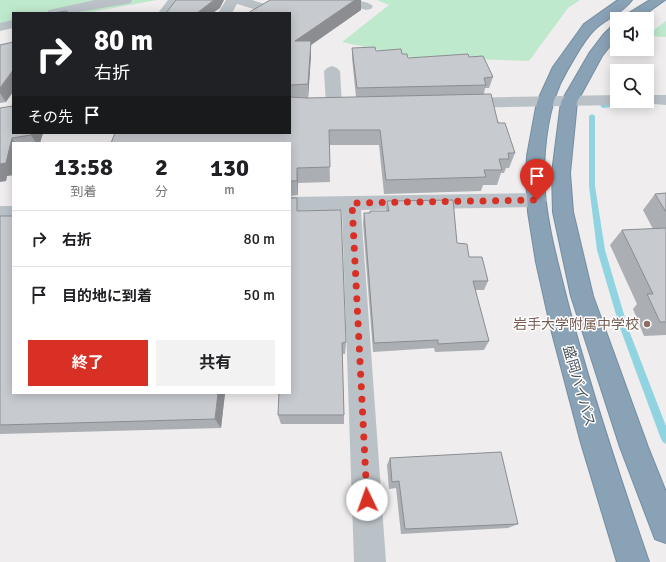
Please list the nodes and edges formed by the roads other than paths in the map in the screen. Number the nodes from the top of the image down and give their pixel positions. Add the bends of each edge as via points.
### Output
1 (126, 0) edge
2 (174, 0) edge
3 (232, 0) edge
4 (238, 0) edge
5 (286, 0) edge
6 (348, 0) edge
7 (626, 0) edge
8 (659, 0) edge
9 (366, 6) dead end
10 (59, 12) edge
11 (166, 12) edge
12 (226, 12) edge
13 (640, 12) edge
14 (12, 24) edge
15 (0, 27) edge
16 (610, 36) edge
17 (332, 71) dead end
18 (610, 100) edge
19 (654, 100) edge
20 (666, 100) edge
21 (544, 102) junction
22 (569, 102) junction
23 (449, 103) edge
24 (334, 105) edge
25 (537, 200) junction
26 (352, 203) junction
27 (291, 204) edge
28 (0, 213) edge
29 (12, 213) edge
30 (666, 528) edge
31 (370, 562) edge
32 (633, 562) edge

1 - 10 street
2 - 11 street
3 - 12 street
4 - 5 street via 268,9
6 - 9 street
7 - 21 highway, 盛岡バイパス via 588,27 561,67
8 - 13 highway
14 - 15 street
16 - 22 highway via 595,54
17 - 24 street
18 - 22 street
19 - 20 street
21 - 22 street
21 - 23 street
21 - 25 highway, 盛岡バイパス via 536,156
22 - 30 highway via 561,173 563,212 571,251 584,304 634,447
25 - 26 street
25 - 32 highway, 盛岡バイパス via 546,262 563,329 595,443
26 - 27 street
26 - 31 street
28 - 29 street

